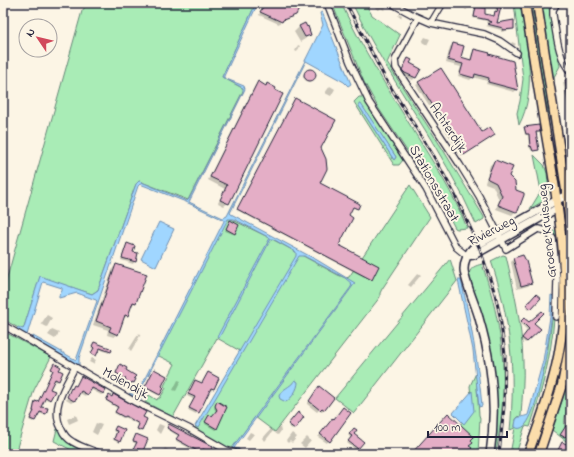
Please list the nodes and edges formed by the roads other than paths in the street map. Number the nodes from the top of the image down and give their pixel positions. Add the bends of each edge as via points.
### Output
1 (327, 3) edge
2 (391, 3) edge
3 (443, 3) edge
4 (525, 3) edge
5 (537, 3) edge
6 (555, 4) edge
7 (418, 18) junction
8 (431, 23) junction
9 (517, 53) dead end
10 (571, 72) edge
11 (569, 198) edge
12 (557, 204) junction
13 (547, 231) joint
14 (498, 233) junction
15 (502, 240) junction
16 (571, 242) edge
17 (506, 249) joint
18 (467, 256) junction
19 (556, 317) dead end
20 (3, 325) edge
21 (571, 338) edge
22 (75, 367) junction
23 (225, 452) edge
24 (101, 454) edge
25 (239, 454) edge
26 (490, 454) edge
27 (528, 454) edge
28 (539, 454) edge

1 - 18 street, Stationsstraat via 369,102 426,189 456,247
2 - 7 street
3 - 8 street
4 - 12 main road, Groene Kruisweg
5 - 11 main road, Groene Kruisweg
6 - 10 street via 553,15 560,52
7 - 8 street
7 - 14 street, Achterdijk via 395,60 396,68 460,165
8 - 9 street via 484,34
11 - 12 street, Rivierweg
11 - 16 main road, Groene Kruisweg
12 - 14 street, Rivierweg
12 - 15 street, Rivierweg
12 - 27 main road, Groene Kruisweg via 565,292 563,325 550,392
13 - 17 street, Rivierweg via 538,229
13 - 19 street, Groene Kruisweg via 553,239 556,256
14 - 15 street, Achterdijk
14 - 18 street, Rivierweg via 474,247
15 - 17 street, Achterdijk
15 - 18 street, Rivierweg via 474,255
18 - 26 street via 464,272 481,325 490,369 493,418
20 - 22 street, Molendijk
21 - 28 main road via 562,385
22 - 23 street, Molendijk via 135,402 188,428
22 - 24 street via 59,398 58,423 64,434 73,442
23 - 25 street, Molendijk

